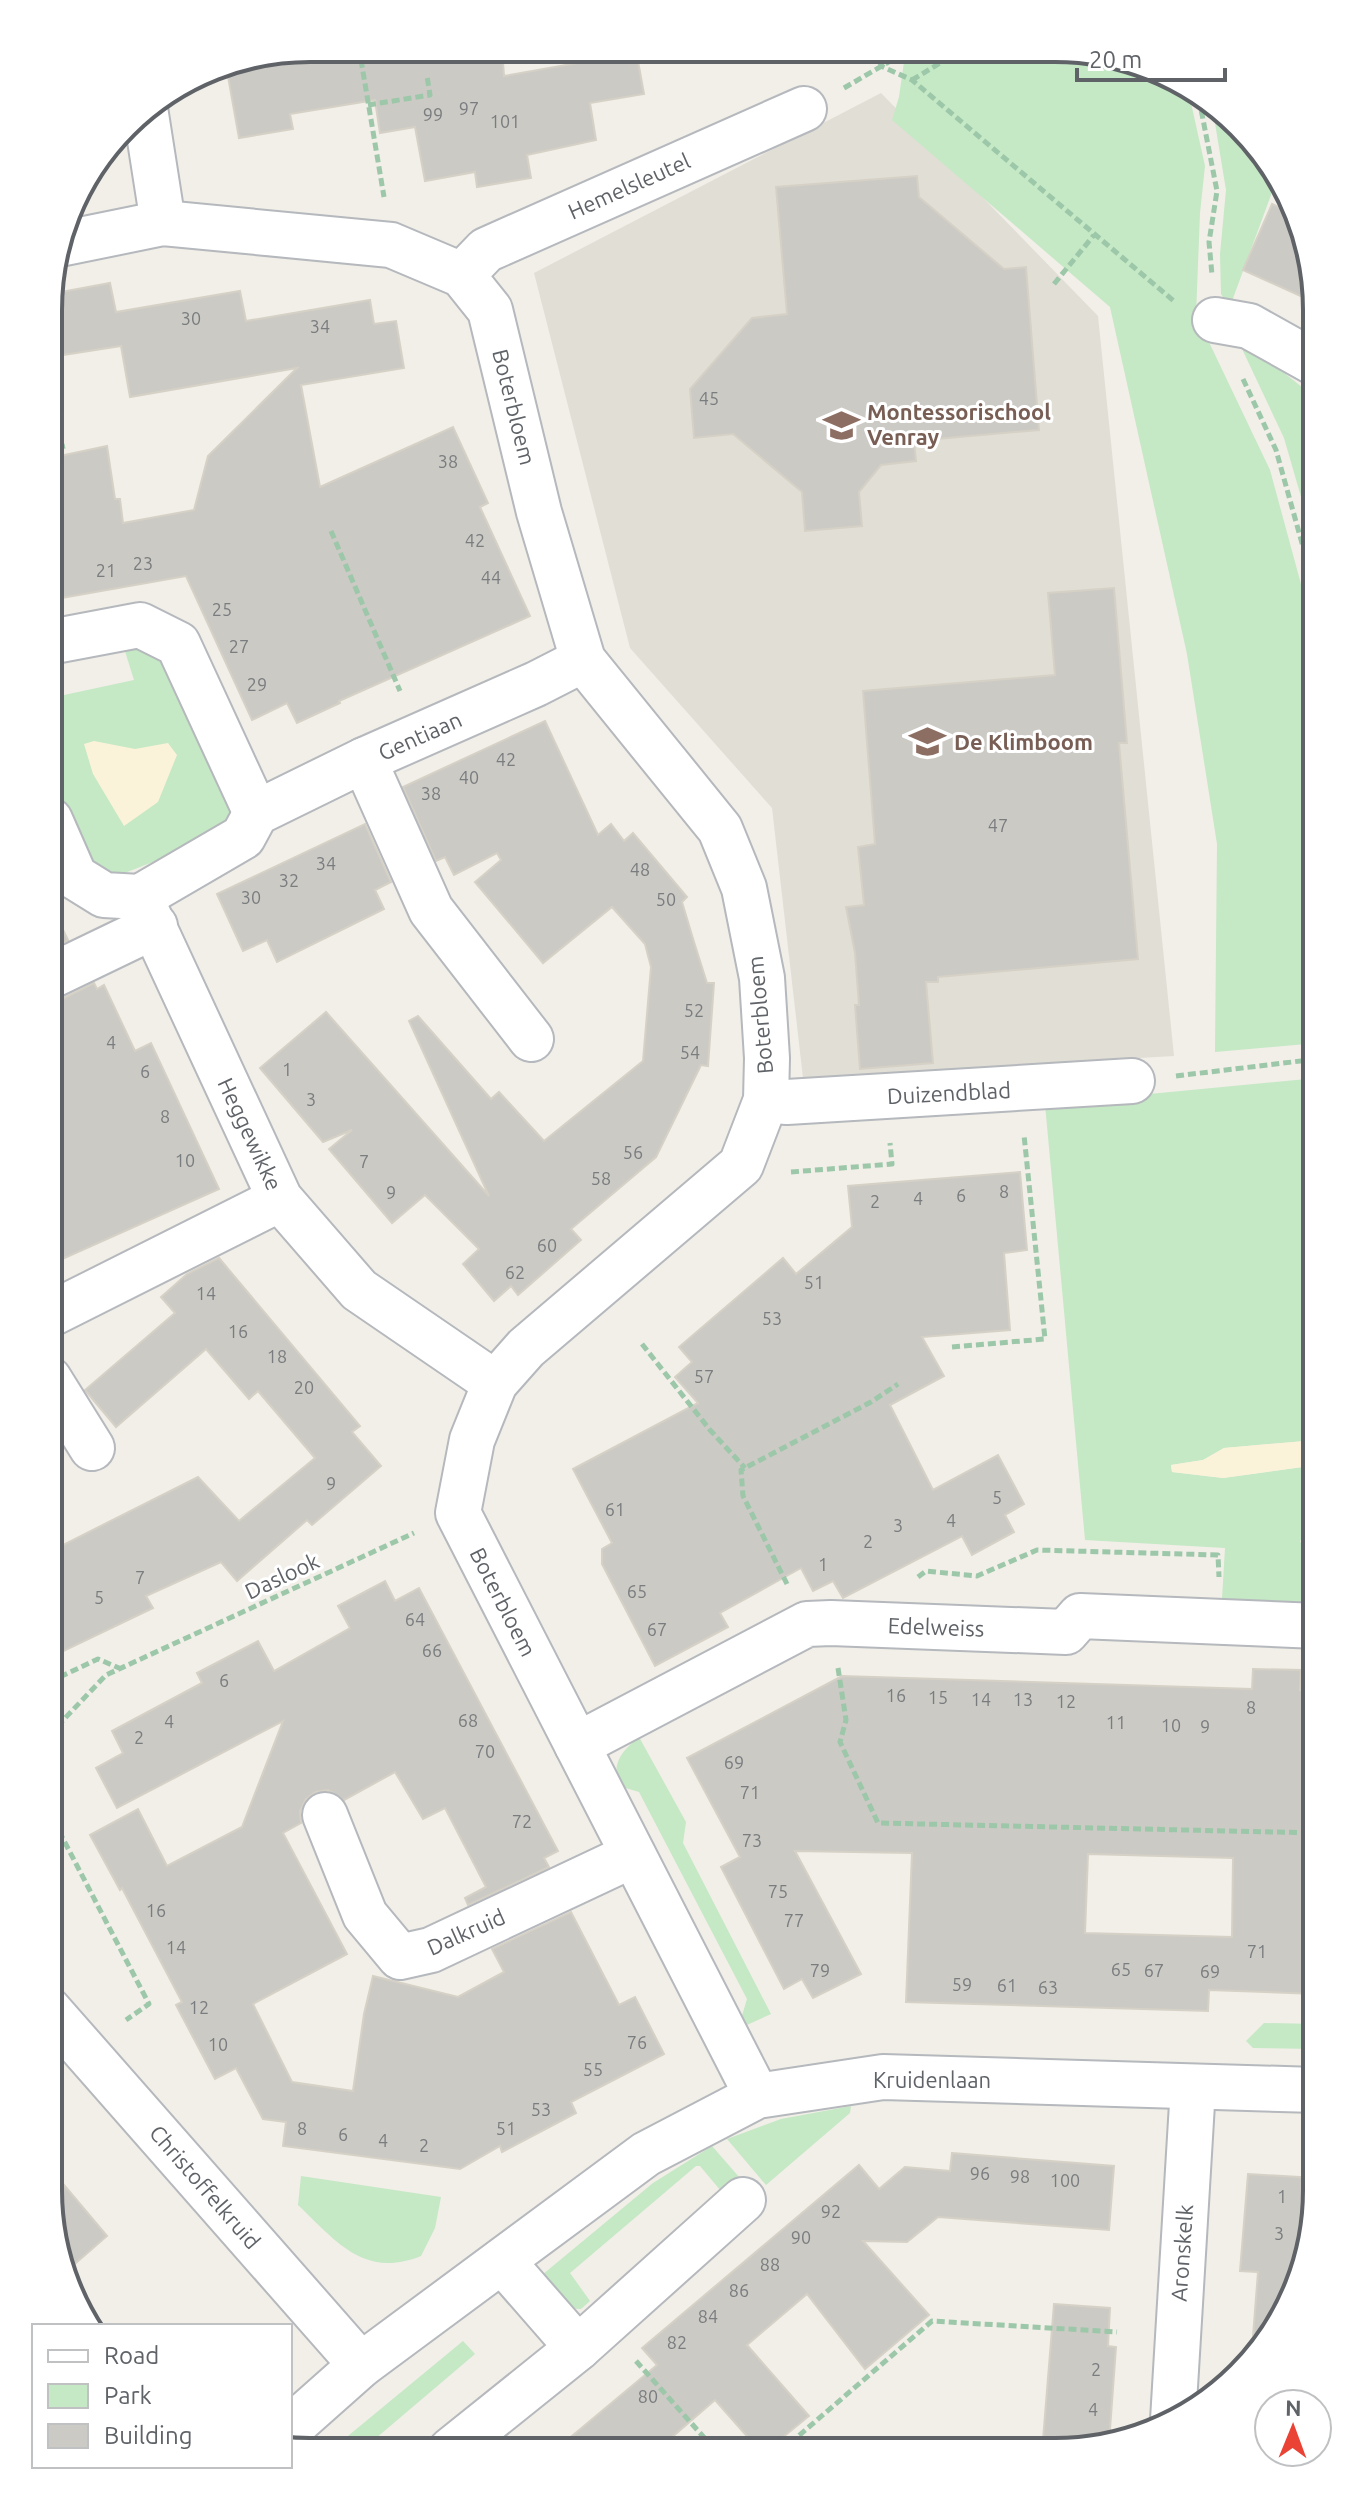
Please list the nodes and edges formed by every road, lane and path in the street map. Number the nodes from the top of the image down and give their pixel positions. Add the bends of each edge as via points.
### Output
1 (361, 62) edge
2 (879, 62) edge
3 (891, 62) edge
4 (942, 62) edge
5 (883, 67) junction
6 (427, 76) dead end
7 (912, 80) junction
8 (368, 105) junction
9 (804, 109) joint
10 (147, 124) edge
11 (163, 223) junction
12 (1094, 235) junction
13 (71, 242) edge
14 (391, 245) junction
15 (462, 275) junction
16 (1054, 284) dead end
17 (1215, 320) joint
18 (1303, 356) edge
19 (65, 446) dead end
20 (62, 447) edge
21 (331, 531) dead end
22 (62, 640) edge
23 (583, 660) junction
24 (420, 736) junction
25 (364, 760) junction
26 (256, 813) junction
27 (62, 847) edge
28 (148, 911) junction
29 (62, 968) edge
30 (531, 1039) dead end
31 (1303, 1061) edge
32 (1132, 1081) joint
33 (766, 1100) junction
34 (1024, 1131) dead end
35 (280, 1199) junction
36 (62, 1308) edge
37 (642, 1344) dead end
38 (952, 1347) dead end
39 (495, 1383) junction
40 (898, 1384) dead end
41 (62, 1400) edge
42 (92, 1448) dead end
43 (745, 1468) junction
44 (458, 1513) junction
45 (819, 1623) junction
46 (1302, 1625) edge
47 (120, 1668) junction
48 (62, 1676) edge
49 (62, 1721) edge
50 (577, 1745) junction
51 (325, 1815) dead end
52 (1302, 1833) edge
53 (62, 1837) edge
54 (633, 1855) junction
55 (126, 2020) dead end
56 (62, 2025) edge
57 (1193, 2087) junction
58 (1302, 2090) edge
59 (757, 2096) junction
60 (743, 2200) dead end
61 (502, 2261) junction
62 (1117, 2332) dead end
63 (591, 2336) junction
64 (361, 2365) junction
65 (1174, 2408) edge
66 (292, 2426) edge
67 (466, 2438) edge
68 (702, 2438) edge
69 (796, 2438) edge

1 - 8 path
2 - 5 path
3 - 5 path
4 - 7 path
5 - 7 path
5 - 9 path
6 - 8 path via 430,95
7 - 12 path
8 - 14 path
9 - 15 street, Hemelsleutel via 486,250
10 - 11 street
11 - 13 street, Boterbloem
11 - 14 street, Boterbloem
12 - 16 path
12 - 17 path via 1170,299
14 - 15 street, Boterbloem
15 - 23 street, Boterbloem via 490,310 539,512
17 - 18 street via 1249,326
19 - 20 path
21 - 24 path
22 - 26 street via 140,625 178,644
23 - 24 street, Gentiaan
23 - 33 street, Boterbloem via 720,829 744,888 762,978
24 - 25 street, Gentiaan
25 - 26 street, Gentiaan
25 - 30 street via 431,910
26 - 28 street, Gentiaan via 243,837
27 - 28 street via 75,877 104,895
28 - 29 street, Gentiaan
28 - 35 street, Heggewikke
31 - 32 path
32 - 33 street, Duizendblad
33 - 39 street, Boterbloem via 741,1165 526,1348
34 - 38 path via 1045,1339
35 - 36 street
35 - 39 street, Heggewikke via 359,1290
37 - 43 path
39 - 44 street, Boterbloem via 472,1440
40 - 43 path
41 - 42 street
43 - 45 path via 743,1496
44 - 47 path, Daslook
44 - 50 street, Boterbloem
45 - 46 street, Edelweiss via 1066,1632 1080,1616
45 - 50 street, Edelweiss
45 - 52 path via 846,1720 840,1742 878,1823
47 - 48 path, Daslook via 98,1659
47 - 49 path, Daslook via 106,1675
50 - 54 street, Boterbloem
51 - 54 street, Dalkruid via 365,1915 400,1957 431,1950
53 - 55 path via 149,2004
54 - 59 street, Boterbloem
56 - 64 street, Christoffelkruid
57 - 58 street, Kruidenlaan
57 - 59 street, Kruidenlaan via 883,2077
57 - 65 street, Aronskelk
59 - 61 street, Kruidenlaan via 646,2154
60 - 63 street
61 - 63 street
61 - 64 street, Kruidenlaan
62 - 69 path via 932,2321
63 - 67 street
63 - 68 path
64 - 66 street, Kruidenlaan

